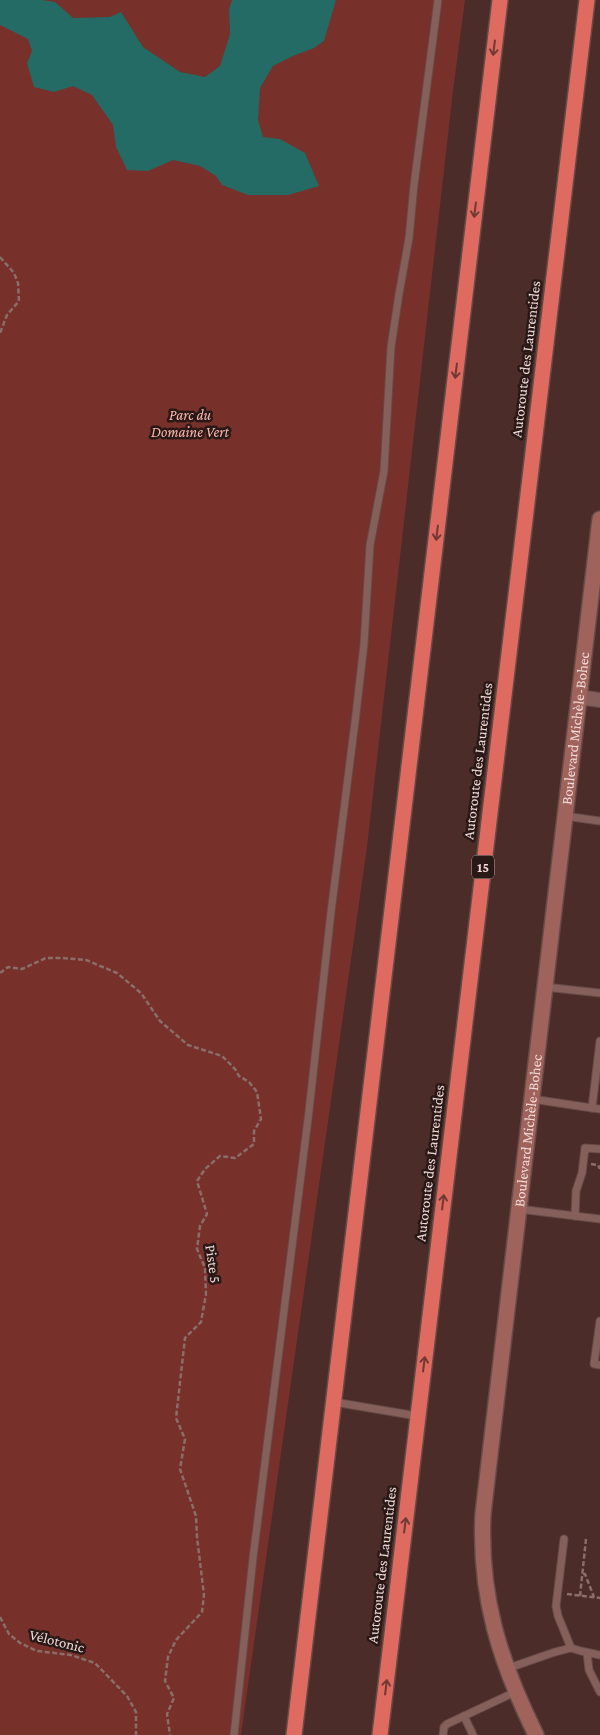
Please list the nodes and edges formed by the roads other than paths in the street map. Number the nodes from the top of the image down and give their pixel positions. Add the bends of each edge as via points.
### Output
1 (438, 0) edge
2 (500, 0) edge
3 (587, 0) edge
4 (600, 519) edge
5 (579, 697) junction
6 (600, 700) edge
7 (565, 816) junction
8 (600, 821) edge
9 (545, 986) junction
10 (600, 993) edge
11 (600, 1041) edge
12 (532, 1099) junction
13 (592, 1108) junction
14 (600, 1109) edge
15 (600, 1149) edge
16 (519, 1209) junction
17 (575, 1216) junction
18 (600, 1219) edge
19 (600, 1321) edge
20 (600, 1365) edge
21 (334, 1402) junction
22 (417, 1416) junction
23 (564, 1539) dead end
24 (572, 1648) junction
25 (587, 1653) junction
26 (600, 1655) edge
27 (506, 1669) junction
28 (516, 1692) junction
29 (600, 1692) edge
30 (464, 1716) junction
31 (234, 1735) edge
32 (294, 1735) edge
33 (380, 1735) edge
34 (443, 1735) edge
35 (473, 1735) edge
36 (536, 1735) edge

1 - 31 lane via 410,238 391,347 384,471 369,554 364,644
2 -> 21 highway
22 -> 3 highway, Autoroute des Laurentides / 15
4 - 5 street, Boulevard Michèle-Bohec
5 - 6 street
5 - 7 street, Boulevard Michèle-Bohec
7 - 8 lane
7 - 9 street, Boulevard Michèle-Bohec
9 - 10 lane
9 - 12 street, Boulevard Michèle-Bohec
11 - 13 lane
12 - 13 lane
12 - 16 street, Boulevard Michèle-Bohec
13 - 14 lane
15 - 17 lane via 585,1148 576,1190
16 - 17 lane
16 - 27 street, Boulevard Michèle-Bohec via 482,1528 489,1605
17 - 18 lane
19 - 20 lane via 594,1364
21 - 22 lane
21 - 32 highway
33 -> 22 highway, Autoroute des Laurentides / 15
23 - 24 lane via 556,1606
24 - 25 lane
24 - 27 lane
25 - 26 lane
25 - 29 lane via 588,1664
27 - 28 street, Boulevard Michèle-Bohec
28 - 30 lane
28 - 36 street, Boulevard Michèle-Bohec
30 - 34 lane via 444,1727
30 - 35 lane

